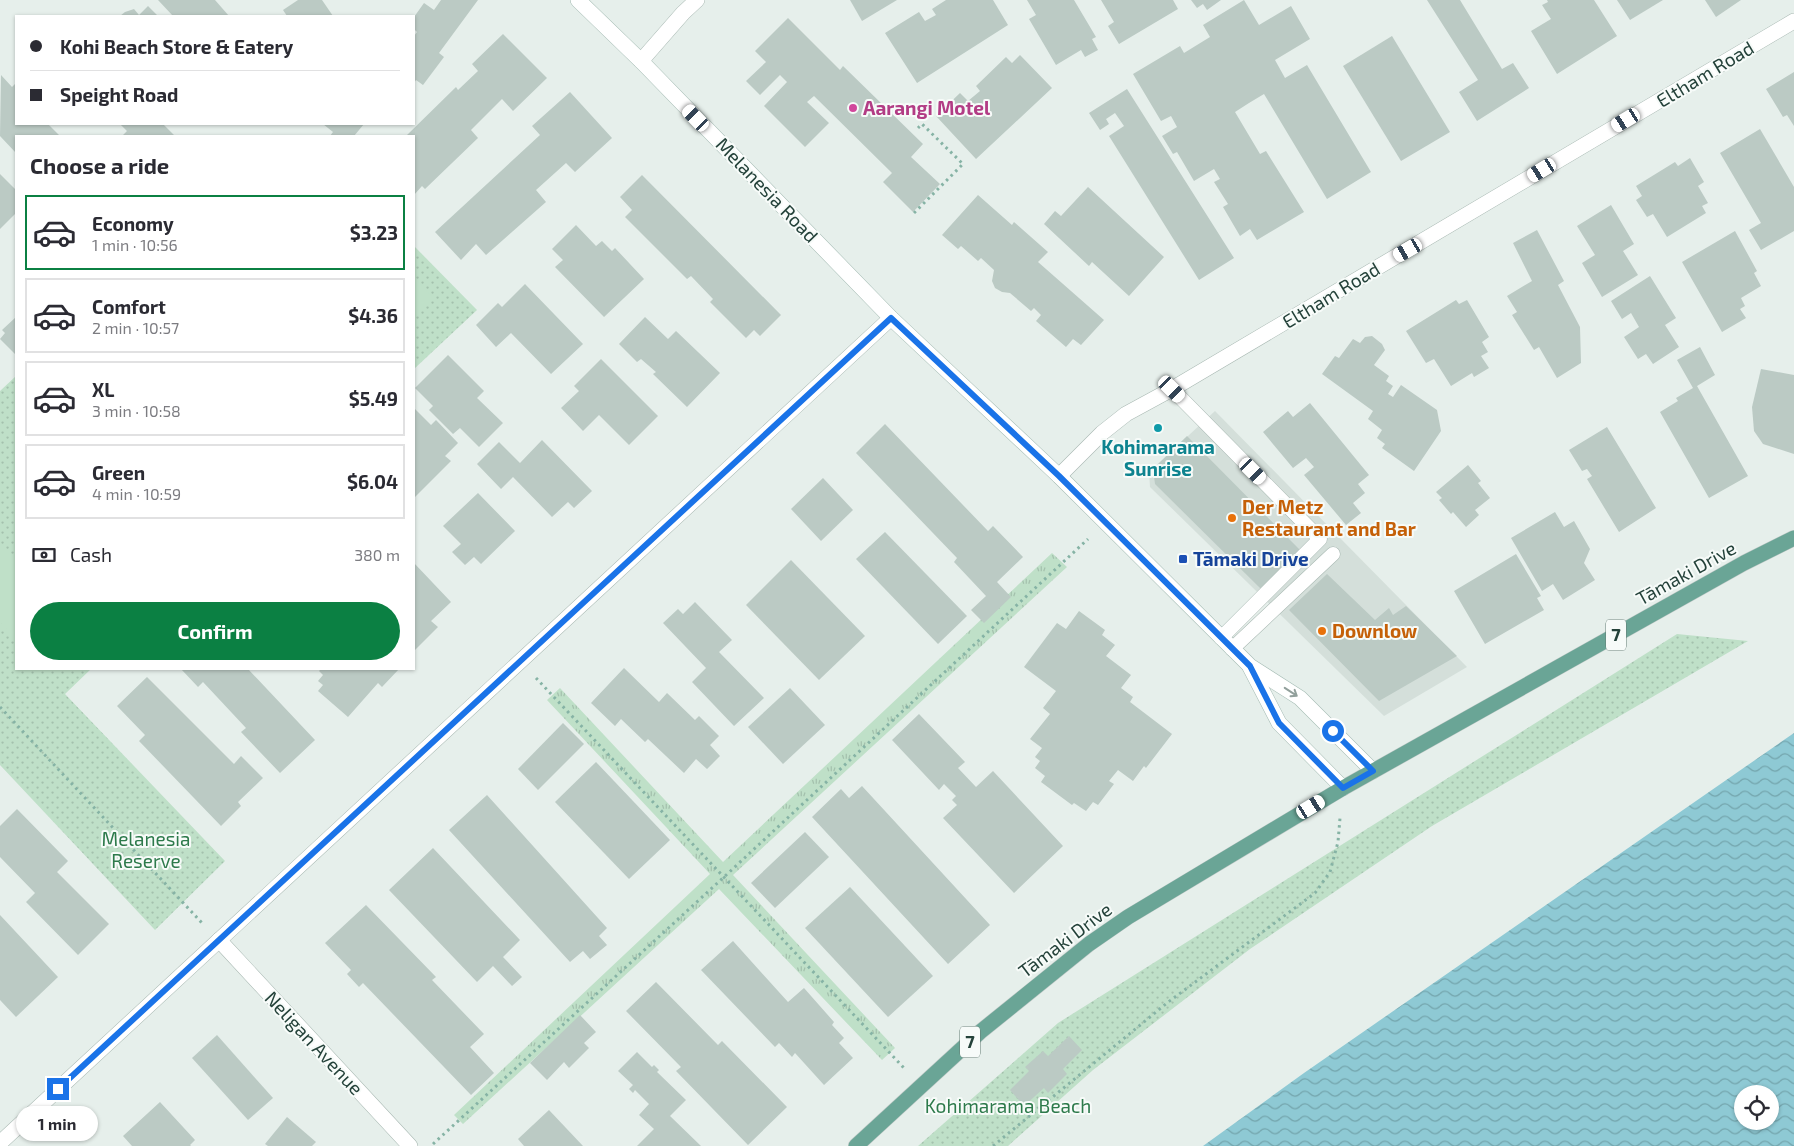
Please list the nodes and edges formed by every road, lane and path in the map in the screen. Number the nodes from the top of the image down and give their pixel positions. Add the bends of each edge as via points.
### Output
1 (578, 0) edge
2 (697, 0) edge
3 (1794, 21) edge
4 (641, 61) junction
5 (918, 128) dead end
6 (914, 213) dead end
7 (891, 318) junction
8 (1172, 389) junction
9 (1059, 476) junction
10 (1105, 523) junction
11 (1794, 538) edge
12 (1333, 554) dead end
13 (1220, 638) junction
14 (1232, 649) junction
15 (520, 661) junction
16 (1250, 666) junction
17 (0, 707) edge
18 (1373, 771) junction
19 (1343, 788) junction
20 (724, 878) junction
21 (219, 940) junction
22 (921, 1087) junction
23 (0, 1143) edge
24 (410, 1146) edge
25 (431, 1146) edge
26 (856, 1146) edge
27 (993, 1146) edge

1 - 4 street, Melanesia Road
2 - 4 street via 682,12
3 - 8 street, Eltham Road
4 - 7 street, Melanesia Road
5 - 6 path via 922,124 963,164
7 - 9 street, Melanesia Road
7 - 15 street
8 - 9 street, Eltham Road via 1120,419
8 - 13 lane via 1320,539
9 - 10 street, Melanesia Road
10 - 13 street, Melanesia Road
10 - 20 path
11 - 18 main road, Tāmaki Drive / 7
12 - 14 lane
13 - 14 street, Melanesia Road
14 - 16 street, Melanesia Road
15 - 20 path
15 - 21 street
16 -> 18 street via 1300,698
16 - 19 street via 1279,723
17 - 21 path
18 - 19 main road, Tāmaki Drive / 7
19 - 22 main road, Tāmaki Drive / 7 via 1136,912 1089,944 980,1032
19 - 27 path via 1338,842 1330,872 1314,893 1167,1003
20 - 22 path
20 - 25 path
21 - 23 street
21 - 24 street, Neligan Avenue
22 - 26 main road, Tāmaki Drive / 7

